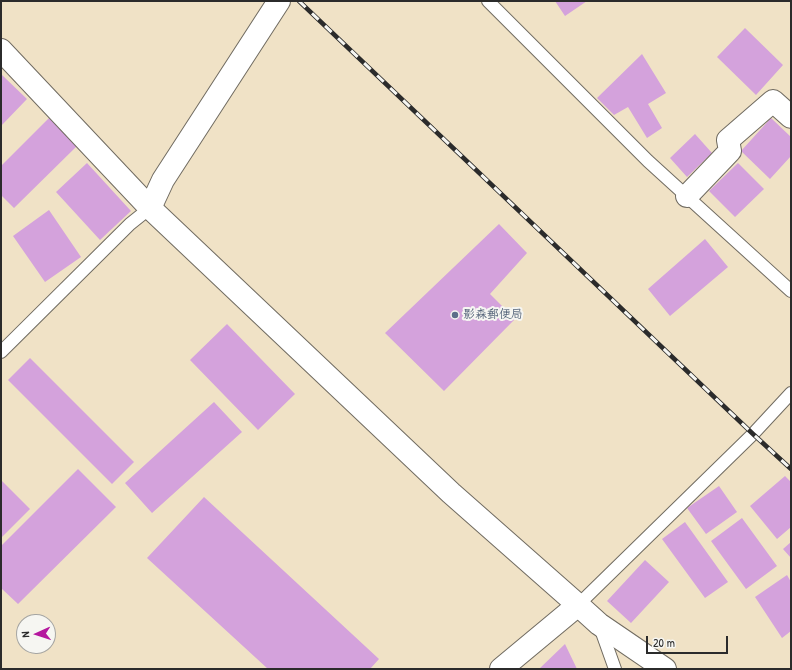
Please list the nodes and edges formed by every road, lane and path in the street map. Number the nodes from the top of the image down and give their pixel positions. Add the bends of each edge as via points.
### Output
1 (279, 1) edge
2 (488, 1) edge
3 (1, 50) edge
4 (791, 117) edge
5 (687, 196) junction
6 (150, 208) junction
7 (791, 291) edge
8 (1, 352) edge
9 (791, 393) edge
10 (578, 606) junction
11 (599, 624) junction
12 (501, 669) edge
13 (615, 669) edge
14 (665, 669) edge

1 - 6 street via 163,180
2 - 5 lane via 648,161
3 - 6 street
4 - 5 street via 773,101 728,140 730,151
5 - 7 lane
6 - 8 lane via 130,224
6 - 10 street via 451,493
9 - 10 lane via 753,434
10 - 11 street
10 - 12 street
11 - 13 lane
11 - 14 street

